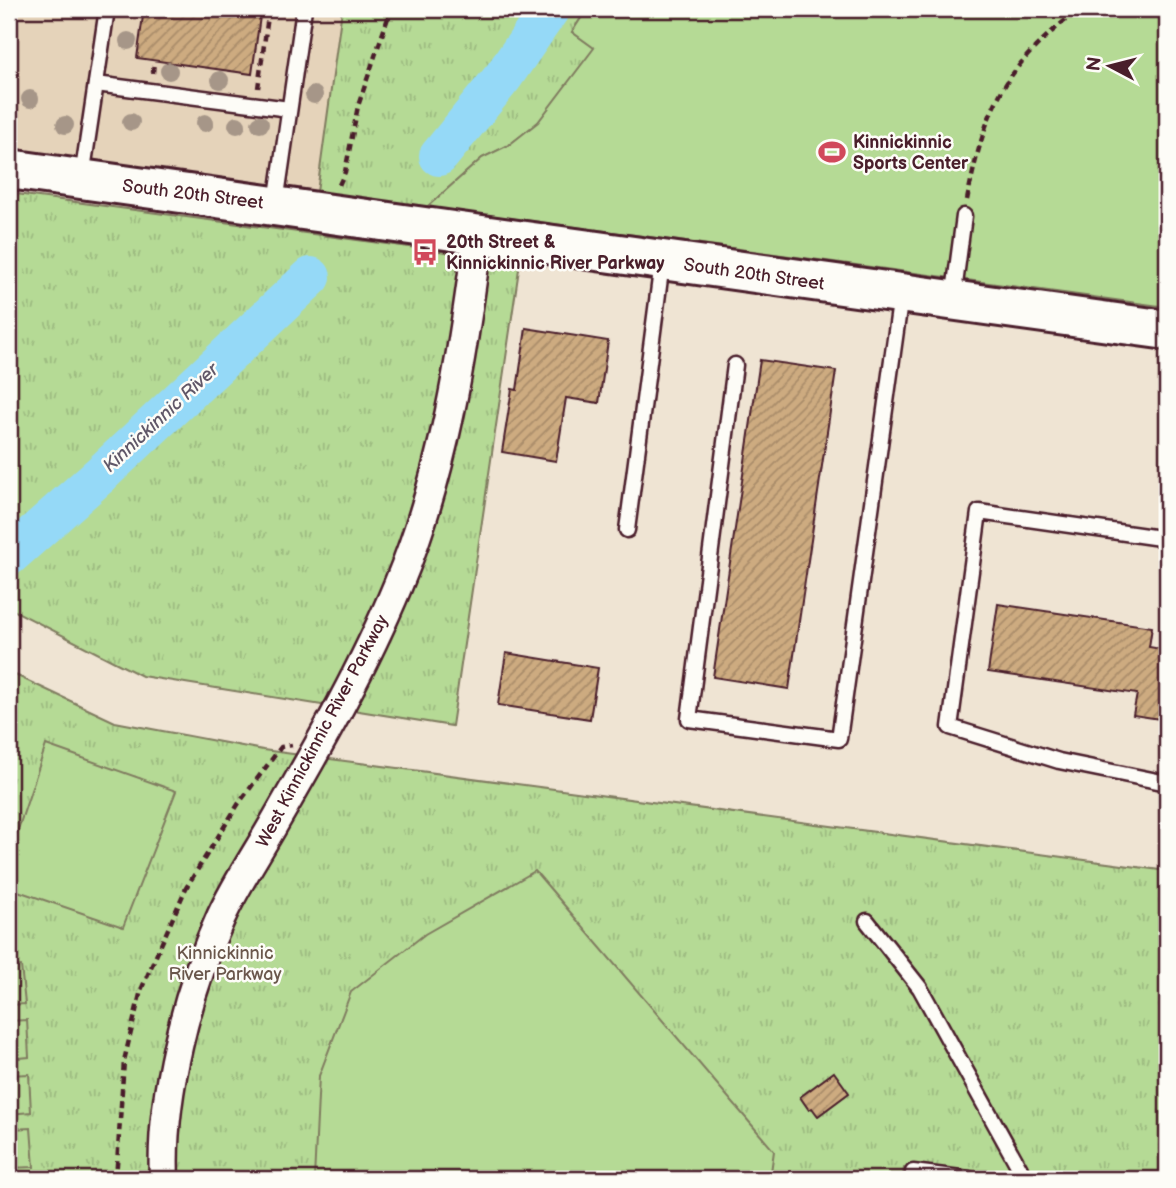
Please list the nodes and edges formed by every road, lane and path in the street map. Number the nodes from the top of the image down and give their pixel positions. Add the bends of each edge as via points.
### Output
1 (107, 9) edge
2 (269, 9) edge
3 (304, 9) edge
4 (391, 9) edge
5 (1080, 9) edge
6 (155, 61) dead end
7 (152, 79) dead end
8 (96, 84) junction
9 (257, 93) dead end
10 (289, 109) junction
11 (9, 169) edge
12 (82, 179) junction
13 (339, 186) dead end
14 (276, 204) junction
15 (964, 216) joint
16 (478, 235) junction
17 (662, 261) junction
18 (901, 294) junction
19 (953, 301) junction
20 (1167, 330) edge
21 (735, 365) dead end
22 (627, 530) dead end
23 (1167, 539) edge
24 (317, 748) junction
25 (1167, 783) edge
26 (867, 921) dead end
27 (116, 1179) edge
28 (164, 1179) edge
29 (913, 1179) edge
30 (969, 1179) edge
31 (1019, 1179) edge

1 - 8 lane
2 - 9 path
3 - 10 lane
4 - 13 path via 358,106
5 - 15 path via 1025,56 1005,82 987,118
6 - 7 path
8 - 10 lane
8 - 12 lane
10 - 14 lane
11 - 12 street, South 20th Street
12 - 14 street, South 20th Street
14 - 16 street, South 20th Street
15 - 19 lane
16 - 17 street, South 20th Street
16 - 24 street, West Kinnickinnic River Parkway via 454,386 422,518 368,652
17 - 18 street, South 20th Street
17 - 22 lane
18 - 19 street, South 20th Street
18 - 21 lane via 839,740 689,719
19 - 20 street, South 20th Street
23 - 25 lane via 979,513 950,727 1059,761
24 - 27 path via 281,747 239,803 186,888 141,989 124,1061
24 - 28 street, West Kinnickinnic River Parkway via 221,916 195,984 175,1062
26 - 31 lane via 920,988 1020,1169
29 - 30 lane via 914,1172

